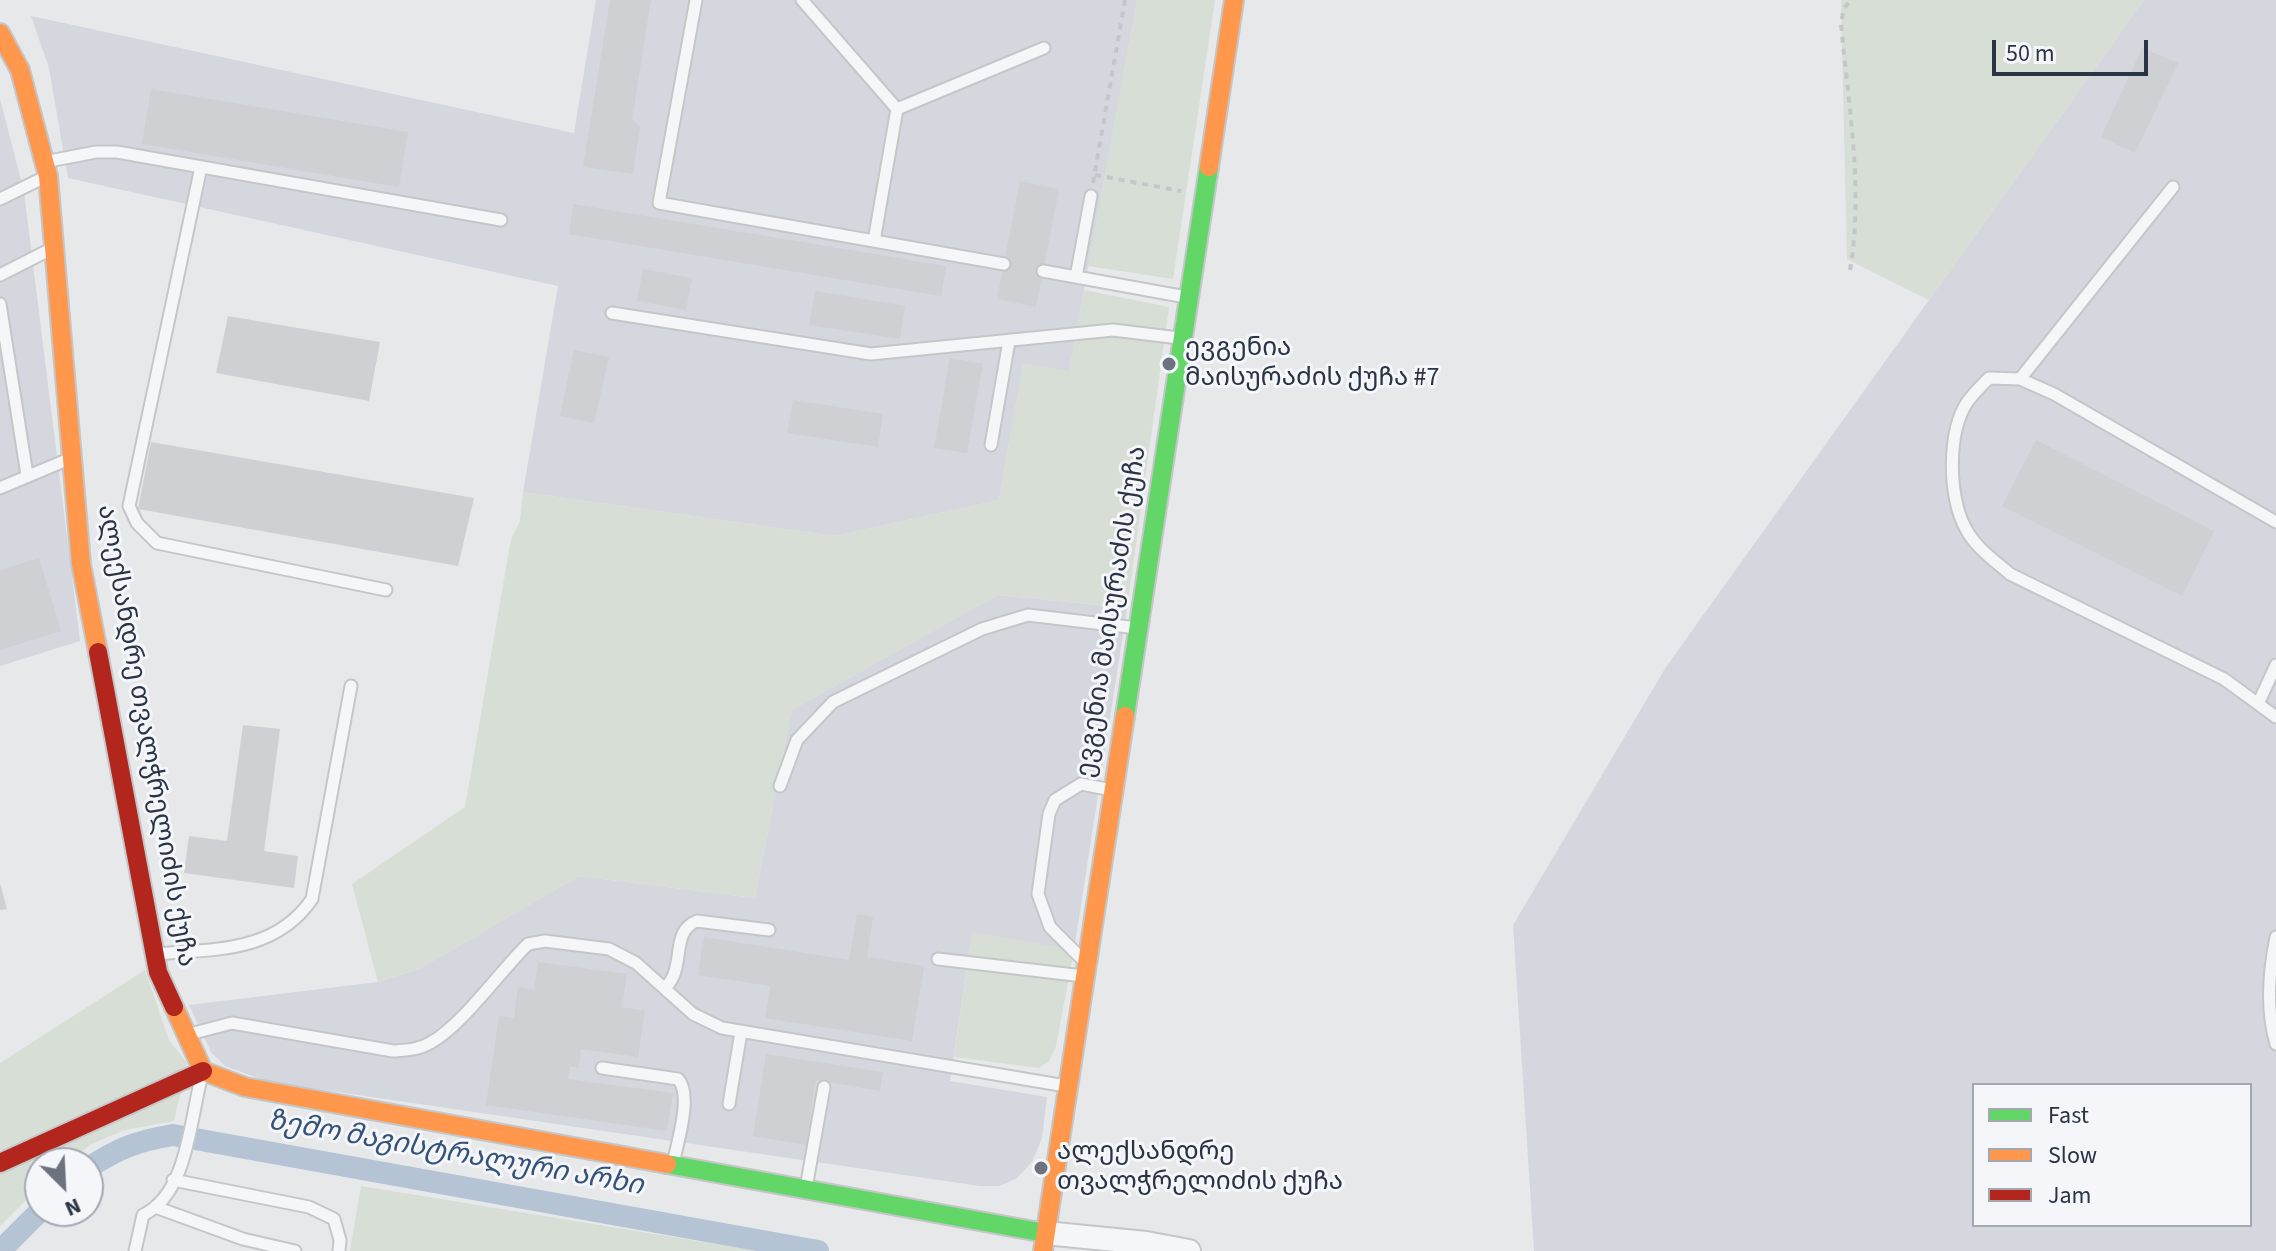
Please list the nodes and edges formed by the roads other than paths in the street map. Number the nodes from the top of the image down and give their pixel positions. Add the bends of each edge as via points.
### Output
1 (696, 0) edge
2 (802, 0) edge
3 (1234, 0) edge
4 (0, 33) edge
5 (1044, 48) dead end
6 (897, 109) junction
7 (201, 167) junction
8 (46, 169) junction
9 (2173, 187) dead end
10 (1091, 196) road end
11 (0, 199) edge
12 (501, 220) dead end
13 (874, 241) junction
14 (54, 247) junction
15 (1004, 264) dead end
16 (1043, 271) dead end
17 (0, 275) edge
18 (1076, 277) junction
19 (1187, 297) junction
20 (0, 304) edge
21 (612, 313) dead end
22 (1180, 338) junction
23 (1009, 341) junction
24 (2020, 379) junction
25 (991, 445) dead end
26 (71, 458) junction
27 (27, 475) junction
28 (0, 488) edge
29 (2276, 522) edge
30 (386, 590) dead end
31 (1138, 628) junction
32 (2276, 665) edge
33 (351, 686) dead end
34 (2258, 704) junction
35 (2276, 717) edge
36 (780, 786) dead end
37 (1112, 790) junction
38 (769, 930) dead end
39 (2276, 937) edge
40 (155, 954) junction
41 (938, 959) dead end
42 (1084, 969) junction
43 (665, 988) junction
44 (741, 1032) junction
45 (187, 1035) junction
46 (2276, 1044) edge
47 (602, 1068) dead end
48 (203, 1071) junction
49 (1066, 1086) junction
50 (824, 1087) dead end
51 (729, 1104) dead end
52 (0, 1163) edge
53 (672, 1165) junction
54 (173, 1180) junction
55 (806, 1189) junction
56 (158, 1208) junction
57 (1044, 1242) edge
58 (135, 1251) edge
59 (295, 1251) edge
60 (339, 1251) edge
61 (1189, 1251) edge

1 - 13 lane via 659,203
2 - 6 lane
3 - 19 street, ევგენია მაისურაძის ქუჩა
4 - 8 street, ალექსანდრე თვალჭრელიძის ქუჩა via 20,70
5 - 6 lane
6 - 13 lane
7 - 8 lane via 96,152
7 - 12 lane
7 - 30 lane via 129,506 157,543
8 - 11 lane
8 - 14 street, ალექსანდრე თვალჭრელიძის ქუჩა
9 - 24 lane
10 - 18 lane
13 - 15 lane
14 - 17 lane
14 - 26 street, ალექსანდრე თვალჭრელიძის ქუჩა
16 - 18 lane
18 - 19 lane
19 - 22 street, ევგენია მაისურაძის ქუჩა
20 - 27 lane
21 - 23 lane via 871,354
22 - 23 lane via 1113,330
22 - 31 street, ევგენია მაისურაძის ქუჩა
23 - 25 lane
24 - 29 lane
24 - 34 lane via 1989,378 1967,403 1956,432 1956,501 1966,530 2010,574 2224,679
26 - 27 lane
26 - 40 street, ალექსანდრე თვალჭრელიძის ქუჩა via 81,564
27 - 28 lane
31 - 36 lane via 1028,615 982,629 833,702 797,740
31 - 37 street, ევგენია მაისურაძის ქუჩა
32 - 34 lane
33 - 40 lane via 312,899 299,918 271,935 228,949
34 - 35 lane
37 - 42 street, ევგენია მაისურაძის ქუჩა
37 - 42 lane via 1081,784 1055,800 1049,814 1038,894 1050,927
38 - 43 lane via 697,921 688,925 682,932 675,976
39 - 46 lane via 2270,1007
40 - 45 street, ალექსანდრე თვალჭრელიძის ქუჩა
41 - 42 lane
42 - 49 street, ევგენია მაისურაძის ქუჩა
43 - 44 lane via 693,1014
43 - 45 lane via 609,949 545,941 528,944 448,1030 412,1050 232,1023
44 - 49 lane
44 - 51 lane
45 - 48 street, ალექსანდრე თვალჭრელიძის ქუჩა
47 - 53 lane via 678,1079 684,1085
48 - 52 street
48 - 53 street via 245,1087
48 - 54 lane via 188,1150
49 - 57 street, ევგენია მაისურაძის ქუჩა
50 - 55 lane
53 - 55 street
54 - 56 lane
54 - 60 lane via 309,1207 334,1219
55 - 57 street
56 - 58 lane via 143,1215
56 - 59 lane via 243,1239
57 - 61 street via 1146,1243

